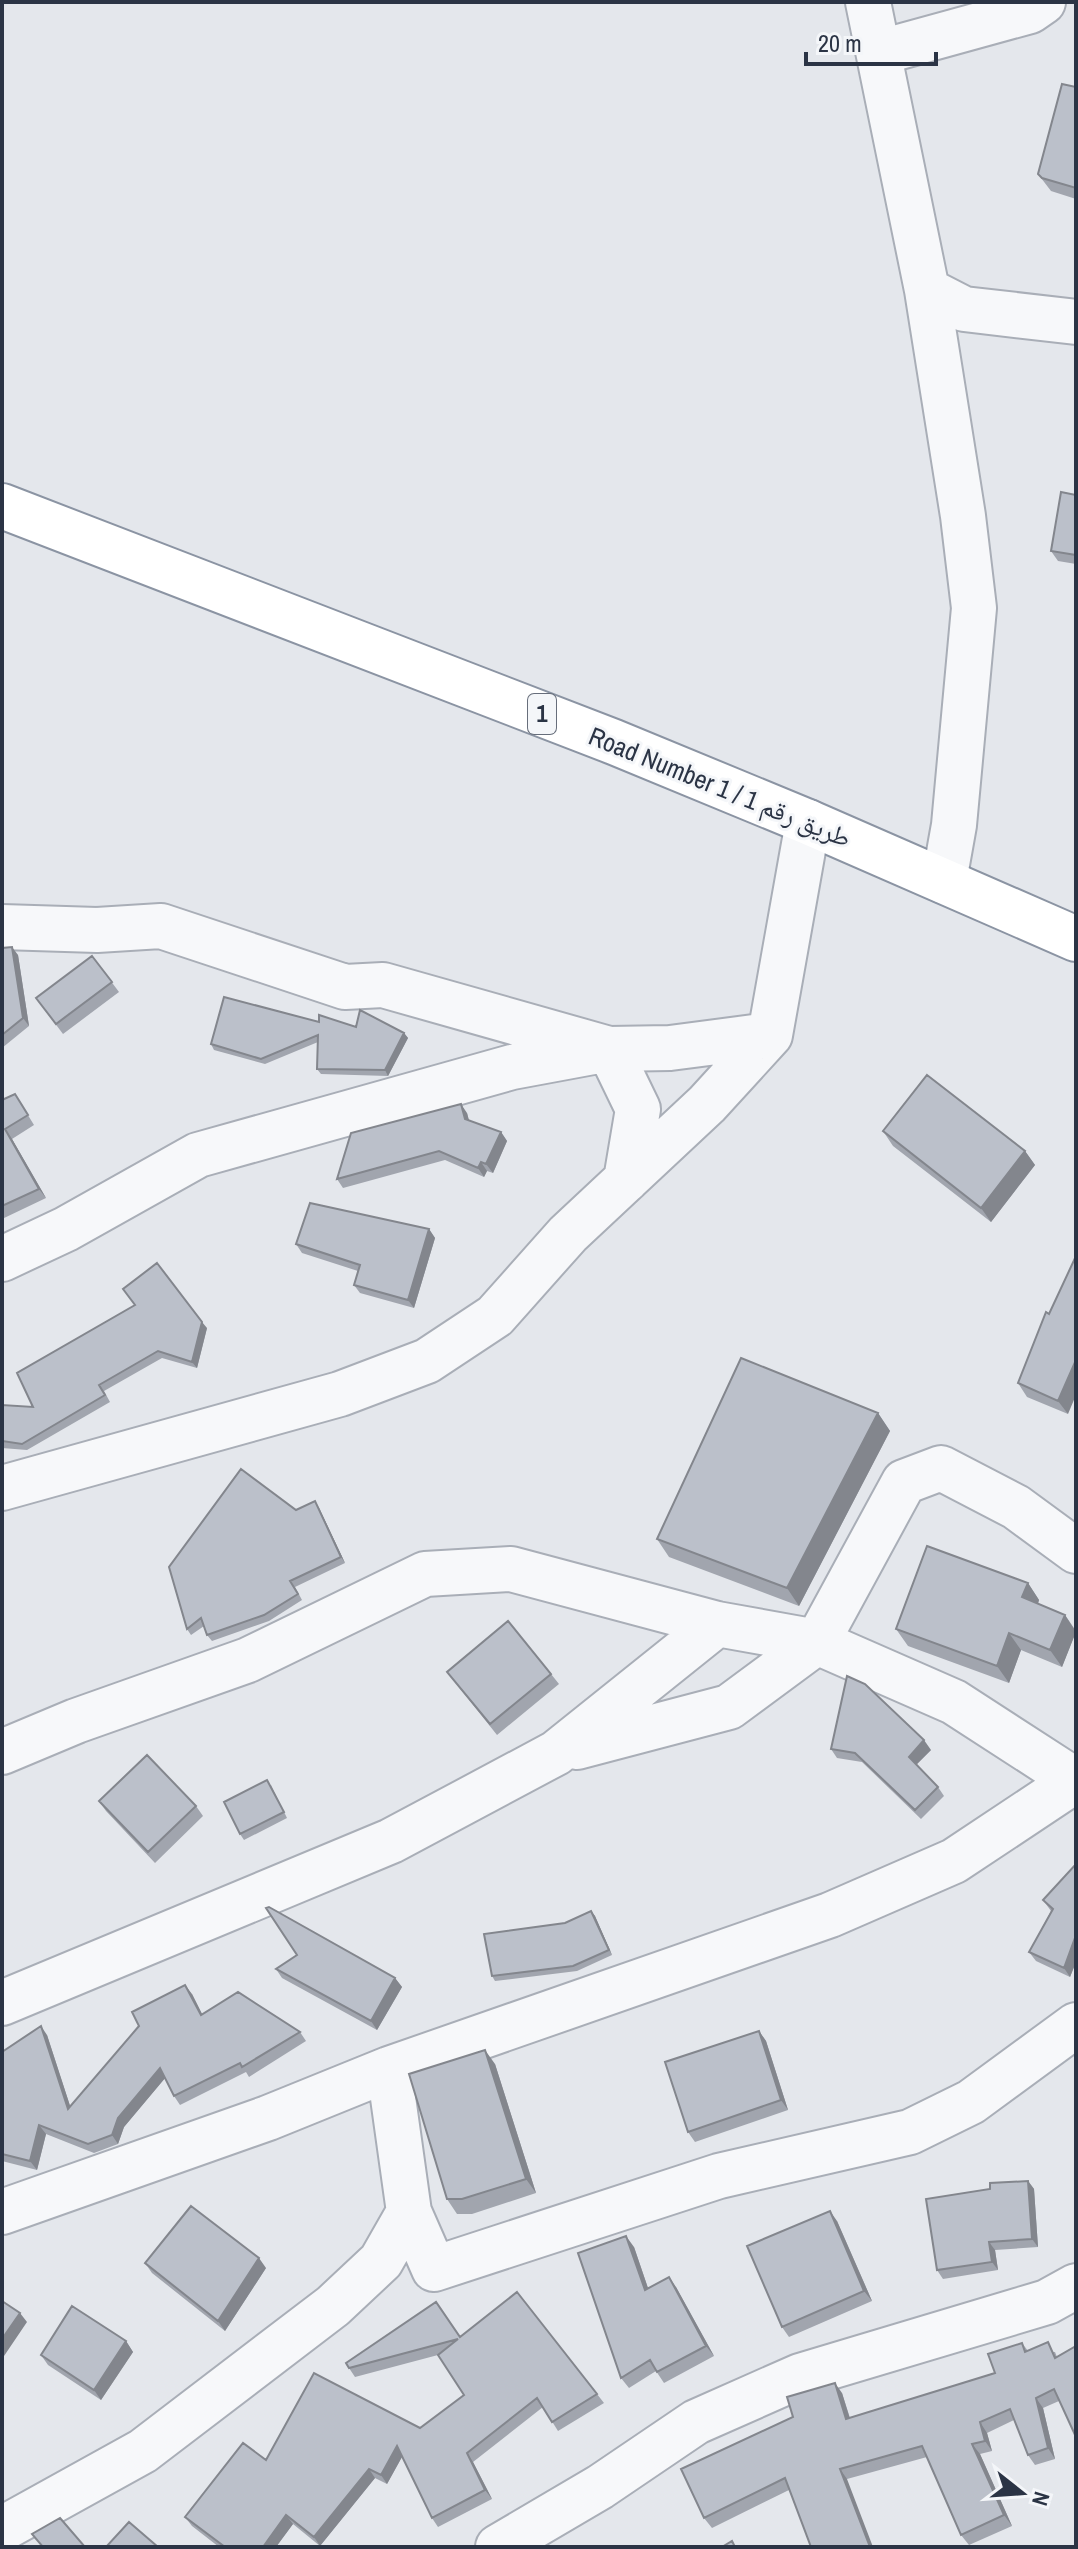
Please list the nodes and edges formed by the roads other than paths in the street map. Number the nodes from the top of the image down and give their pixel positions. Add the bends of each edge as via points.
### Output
1 (868, 2) edge
2 (1043, 2) edge
3 (881, 52) junction
4 (927, 290) junction
5 (1076, 322) edge
6 (2, 506) edge
7 (808, 822) junction
8 (944, 881) junction
9 (2, 927) edge
10 (1076, 939) edge
11 (770, 1035) junction
12 (609, 1049) junction
13 (626, 1180) junction
14 (2, 1259) edge
15 (2, 1488) edge
16 (1076, 1551) edge
17 (717, 1624) junction
18 (817, 1642) junction
19 (2, 1752) edge
20 (556, 1753) junction
21 (1076, 1780) edge
22 (2, 2003) edge
23 (1076, 2025) edge
24 (389, 2069) junction
25 (2, 2212) edge
26 (409, 2212) junction
27 (1076, 2286) edge
28 (2, 2529) edge
29 (498, 2547) edge

1 - 3 street
2 - 3 street via 1030,11
3 - 4 street
4 - 5 street via 964,309
4 - 8 street via 974,608
6 - 7 highway, Road Number 1 / طريق رقم 1 / 1
7 - 8 highway, Road Number 1 / طريق رقم 1 / 1
7 - 11 street
8 - 10 highway, Road Number 1 / طريق رقم 1 / 1
9 - 12 street via 161,926 345,987 383,985
11 - 12 street via 670,1048
11 - 13 street
12 - 13 street via 638,1109
12 - 14 street via 512,1067 198,1155
13 - 15 street via 568,1234 495,1316 427,1361 313,1402
16 - 18 street via 1016,1507 941,1468 904,1482
17 - 18 street
17 - 19 street via 511,1569 425,1574 248,1660
17 - 20 street
18 - 20 street via 729,1707
18 - 21 street via 954,1702
20 - 22 street via 391,1841
21 - 24 street via 954,1861 830,1915
23 - 26 street via 971,2102 910,2132 719,2176 434,2269
24 - 25 street via 268,2118
24 - 26 street
26 - 28 street via 381,2261 321,2316 143,2451
27 - 29 street via 1047,2302 800,2376 696,2422

